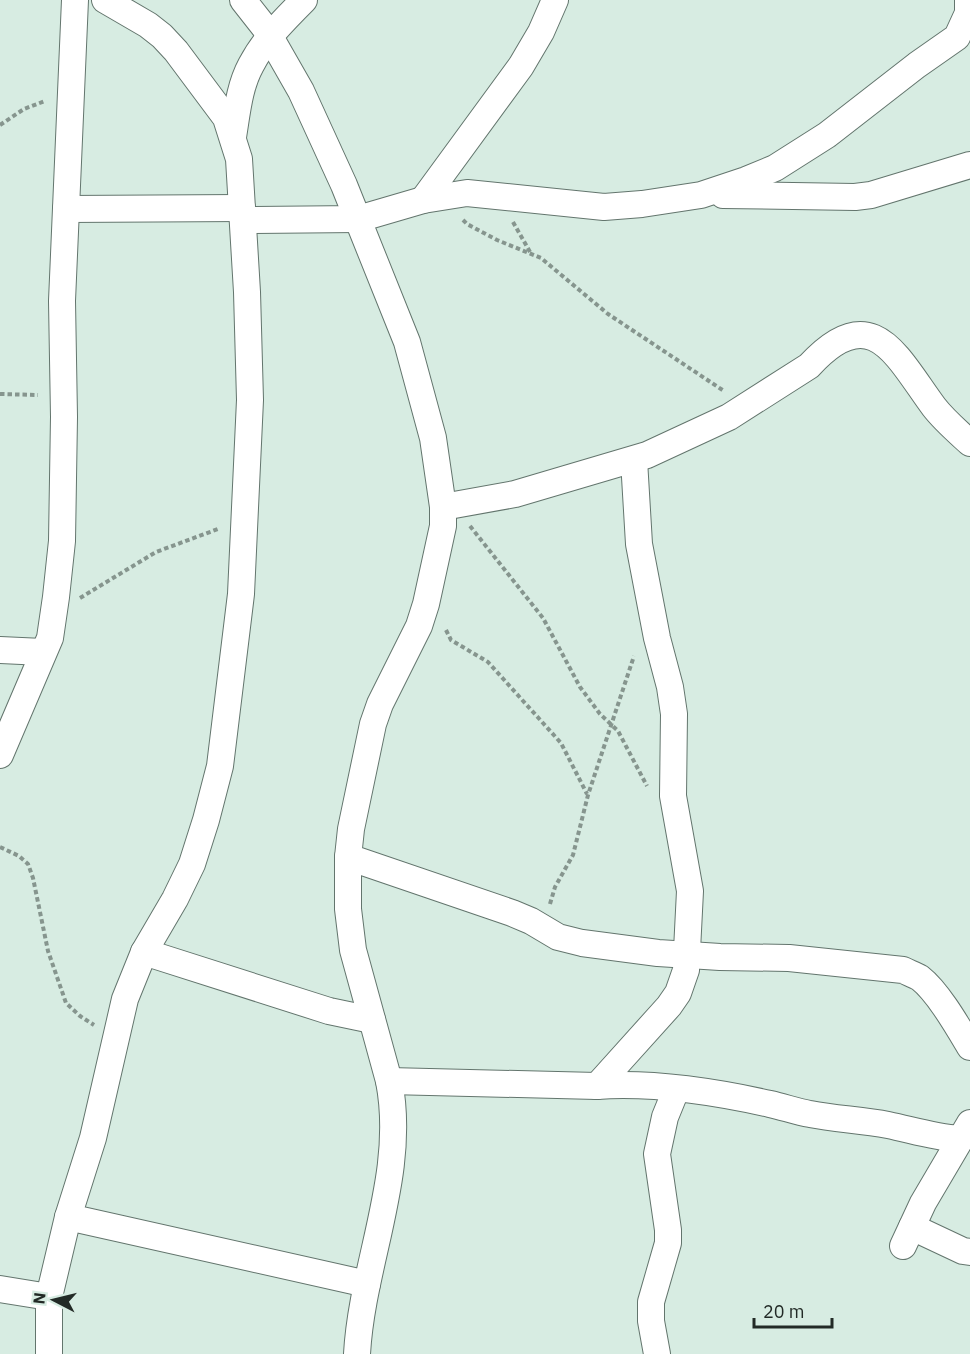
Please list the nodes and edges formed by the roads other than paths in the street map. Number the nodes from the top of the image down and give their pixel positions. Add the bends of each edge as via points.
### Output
1 (75, 0) edge
2 (105, 0) edge
3 (243, 0) edge
4 (304, 0) edge
5 (555, 0) edge
6 (968, 0) edge
7 (269, 37) junction
8 (232, 139) junction
9 (970, 165) edge
10 (701, 195) junction
11 (432, 198) junction
12 (66, 209) junction
13 (243, 214) junction
14 (358, 219) junction
15 (970, 443) edge
16 (634, 460) junction
17 (450, 506) junction
18 (0, 650) edge
19 (43, 652) junction
20 (0, 755) edge
21 (348, 857) junction
22 (144, 952) junction
23 (688, 955) junction
24 (372, 1020) junction
25 (970, 1047) edge
26 (389, 1081) junction
27 (597, 1086) junction
28 (676, 1090) junction
29 (965, 1131) edge
30 (68, 1217) junction
31 (970, 1252) edge
32 (367, 1284) junction
33 (0, 1289) edge
34 (50, 1297) junction
35 (49, 1354) edge
36 (357, 1354) edge
37 (657, 1354) edge

1 - 12 street
2 - 8 street via 148,25 176,51 226,118
3 - 7 street
4 - 7 street
5 - 11 street via 521,66
6 - 10 street via 968,13 957,37 827,135 775,168
7 - 8 street via 250,66
7 - 14 street via 301,91
8 - 13 street via 239,159
9 - 10 street via 855,197
10 - 11 street via 604,207 474,193
11 - 14 street
12 - 13 street
12 - 19 street via 62,541 50,638
13 - 14 street
13 - 22 street via 250,400 241,594 220,766 192,864
14 - 17 street via 407,342
15 - 16 street via 935,409 898,356 882,341 854,336 832,345 809,366 747,406 683,440
16 - 17 street via 515,494
16 - 23 street via 639,544 674,714 673,796 690,891
17 - 21 street via 419,626 373,724
18 - 19 street
19 - 20 street
21 - 23 street via 512,913 558,937
21 - 24 street via 352,950
22 - 24 street via 329,1011
22 - 30 street via 125,999 93,1138
23 - 25 street via 789,958 903,970 927,984
23 - 27 street via 684,978 669,1006
24 - 26 street
26 - 27 street
26 - 32 street via 392,1158
27 - 28 street via 622,1084
28 - 29 street via 888,1125 935,1138
28 - 37 street via 657,1154 668,1230 651,1302
29 - 31 street via 908,1236
30 - 32 street
30 - 34 street
32 - 36 street
33 - 34 street
34 - 35 street

